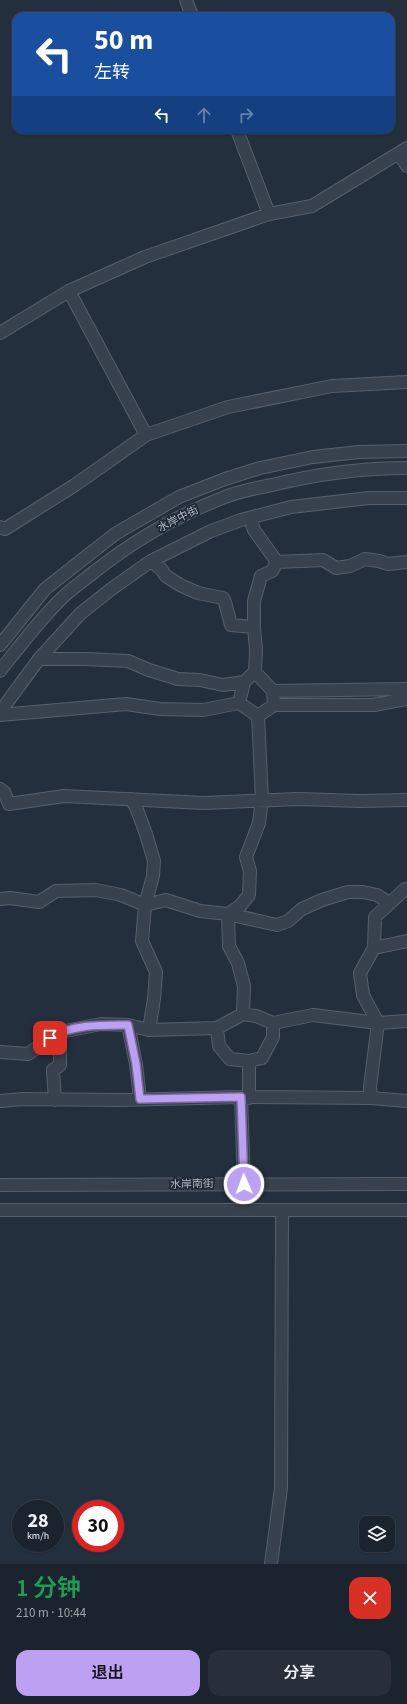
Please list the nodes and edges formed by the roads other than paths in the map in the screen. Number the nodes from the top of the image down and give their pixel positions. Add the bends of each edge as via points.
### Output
1 (186, 0) edge
2 (190, 12) edge
3 (238, 134) edge
4 (403, 151) edge
5 (407, 166) edge
6 (269, 214) junction
7 (70, 291) junction
8 (0, 333) edge
9 (407, 382) edge
10 (146, 435) junction
11 (407, 451) edge
12 (407, 468) edge
13 (407, 498) edge
14 (250, 518) junction
15 (0, 527) edge
16 (151, 561) junction
17 (277, 562) junction
18 (407, 562) edge
19 (254, 627) junction
20 (2, 638) edge
21 (39, 659) junction
22 (0, 671) edge
23 (255, 672) junction
24 (244, 682) junction
25 (407, 689) edge
26 (273, 691) junction
27 (407, 699) edge
28 (239, 703) junction
29 (274, 706) junction
30 (0, 712) edge
31 (0, 715) edge
32 (258, 716) junction
33 (0, 789) edge
34 (131, 799) junction
35 (262, 800) junction
36 (407, 800) edge
37 (5, 808) edge
38 (407, 889) edge
39 (0, 899) edge
40 (389, 903) junction
41 (145, 905) junction
42 (228, 914) junction
43 (407, 941) edge
44 (374, 948) junction
45 (243, 1014) junction
46 (407, 1021) edge
47 (273, 1023) junction
48 (378, 1023) junction
49 (128, 1025) junction
50 (217, 1028) junction
51 (149, 1030) junction
52 (60, 1032) junction
53 (0, 1052) edge
54 (249, 1061) junction
55 (245, 1098) junction
56 (371, 1098) junction
57 (140, 1099) junction
58 (55, 1100) junction
59 (0, 1101) edge
60 (407, 1101) edge
61 (244, 1184) junction
62 (407, 1184) edge
63 (0, 1185) edge
64 (0, 1210) edge
65 (407, 1210) edge
66 (282, 1211) junction
67 (270, 1564) edge

1 - 2 street
3 - 6 street
4 - 5 street
4 - 6 street via 312,206
6 - 7 street via 145,257
7 - 8 street
7 - 10 street
9 - 10 street via 332,386 228,407
10 - 15 street via 56,497 5,529
11 - 20 street, 水岸中街 via 359,452 305,458 260,468 179,497 115,534 45,589
12 - 22 street, 水岸中街 via 365,469 305,477 226,497 194,511 119,552 60,600
13 - 14 street via 369,498 291,507
14 - 16 street via 211,531
14 - 17 street via 254,530
16 - 19 street via 180,585 198,593 222,598 231,625
16 - 21 street via 80,614
17 - 18 street via 324,560 336,568 350,566 365,559 388,564
17 - 19 street via 272,571 261,576 254,601
19 - 23 street
21 - 24 street via 128,661 178,678 224,685
21 - 30 street
23 - 24 street
23 - 26 street
24 - 28 street
25 - 26 street
26 - 29 street
27 - 29 street via 374,706
28 - 31 street via 203,710 160,709 126,704
28 - 32 street
29 - 32 street
32 - 35 street
33 - 37 street via 4,792
34 - 35 street via 204,803
34 - 37 street via 64,796
34 - 41 street via 154,861 153,876
35 - 36 street
35 - 42 street via 259,823 246,857 250,871 249,895 240,906
38 - 40 street
39 - 41 street via 39,902 56,891 96,890 121,895
40 - 42 street via 377,894 348,892 302,909 288,921 277,925
40 - 44 street via 375,917
41 - 42 street via 166,900 200,911
41 - 51 street via 142,941 156,972
42 - 45 street via 229,946 238,963 244,986
43 - 44 street
44 - 48 street via 360,974 363,995
45 - 47 street
45 - 50 street
46 - 48 street
47 - 48 street via 314,1015
47 - 54 street via 273,1037 262,1058
48 - 56 street via 370,1087
49 - 51 street
49 - 52 street via 101,1024
49 - 57 street
50 - 51 street
50 - 54 street via 219,1046 230,1059
52 - 53 street via 28,1054
52 - 58 street via 60,1065 53,1070
54 - 55 street
55 - 56 street
55 - 57 street
55 - 61 street
56 - 60 street
57 - 58 street
58 - 59 street
61 - 62 street, 水岸南街
61 - 63 street, 水岸南街
64 - 66 street
65 - 66 street
66 - 67 street via 281,1488

